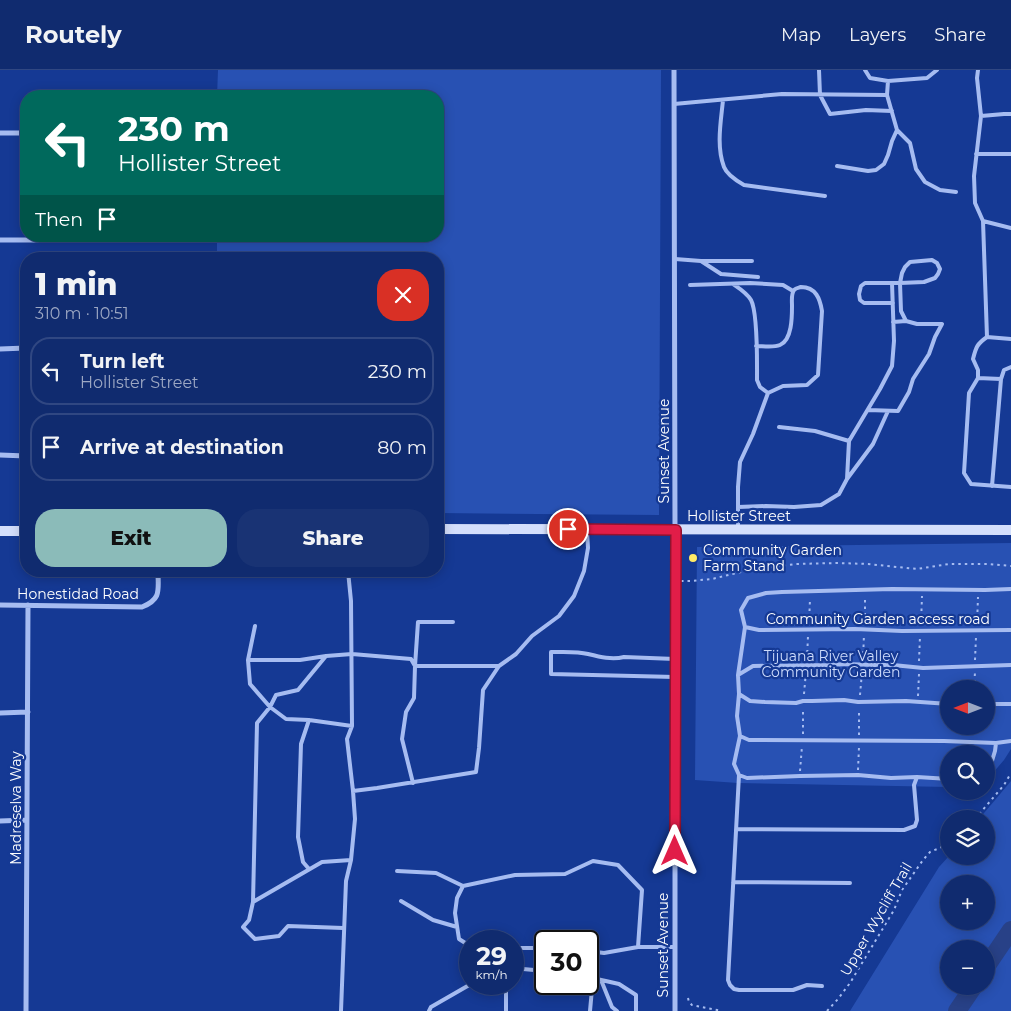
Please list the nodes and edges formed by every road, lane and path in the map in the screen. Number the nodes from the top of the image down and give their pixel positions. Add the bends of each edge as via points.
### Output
1 (674, 70) edge
2 (819, 70) edge
3 (865, 70) edge
4 (937, 70) edge
5 (978, 70) edge
6 (888, 81) junction
7 (820, 95) junction
8 (887, 95) junction
9 (723, 100) junction
10 (674, 104) junction
11 (892, 111) junction
12 (1011, 114) edge
13 (980, 116) junction
14 (897, 130) junction
15 (0, 133) edge
16 (20, 133) edge
17 (976, 154) junction
18 (1011, 154) edge
19 (837, 166) dead end
20 (956, 192) dead end
21 (825, 196) dead end
22 (983, 221) junction
23 (1011, 228) edge
24 (0, 240) edge
25 (20, 240) edge
26 (675, 259) junction
27 (701, 261) junction
28 (752, 261) dead end
29 (758, 277) dead end
30 (900, 282) junction
31 (892, 283) junction
32 (733, 284) junction
33 (690, 285) dead end
34 (794, 291) junction
35 (893, 303) junction
36 (906, 321) junction
37 (893, 322) junction
38 (987, 337) junction
39 (1011, 339) edge
40 (756, 346) junction
41 (20, 348) edge
42 (0, 349) edge
43 (1011, 367) edge
44 (978, 378) junction
45 (1001, 379) junction
46 (768, 393) junction
47 (868, 410) junction
48 (888, 410) junction
49 (779, 427) dead end
50 (849, 441) junction
51 (0, 455) edge
52 (20, 456) edge
53 (847, 479) junction
54 (992, 486) junction
55 (1011, 487) edge
56 (738, 507) junction
57 (444, 528) edge
58 (587, 529) junction
59 (676, 530) junction
60 (738, 530) junction
61 (1011, 530) edge
62 (20, 531) edge
63 (0, 532) edge
64 (1011, 566) edge
65 (158, 577) edge
66 (349, 577) edge
67 (675, 580) junction
68 (923, 589) junction
69 (1011, 589) edge
70 (866, 590) junction
71 (978, 590) junction
72 (810, 591) junction
73 (0, 605) edge
74 (28, 605) junction
75 (453, 622) dead end
76 (255, 626) dead end
77 (744, 627) junction
78 (808, 629) junction
79 (864, 629) junction
80 (921, 630) junction
81 (977, 630) junction
82 (1011, 630) edge
83 (352, 654) junction
84 (326, 656) junction
85 (675, 659) junction
86 (248, 660) junction
87 (862, 664) junction
88 (807, 665) junction
89 (1011, 665) edge
90 (415, 666) junction
91 (499, 666) junction
92 (975, 667) junction
93 (919, 668) junction
94 (738, 675) junction
95 (675, 678) junction
96 (974, 680) edge
97 (739, 694) junction
98 (804, 700) junction
99 (860, 702) junction
100 (917, 702) junction
101 (940, 703) edge
102 (995, 704) edge
103 (1011, 704) edge
104 (270, 707) junction
105 (28, 712) junction
106 (0, 713) edge
107 (309, 720) junction
108 (352, 726) junction
109 (740, 736) junction
110 (803, 740) junction
111 (859, 740) junction
112 (1011, 740) edge
113 (996, 743) junction
114 (995, 751) edge
115 (1011, 773) edge
116 (739, 775) junction
117 (858, 775) junction
118 (800, 776) junction
119 (917, 777) junction
120 (940, 779) edge
121 (413, 783) junction
122 (353, 791) junction
123 (983, 810) edge
124 (27, 820) junction
125 (0, 821) edge
126 (736, 829) junction
127 (940, 848) edge
128 (351, 860) junction
129 (309, 869) junction
130 (397, 871) dead end
131 (734, 882) junction
132 (850, 883) dead end
133 (463, 886) junction
134 (401, 901) dead end
135 (253, 902) junction
136 (457, 927) junction
137 (343, 928) junction
138 (459, 939) edge
139 (638, 947) junction
140 (675, 947) junction
141 (599, 952) edge
142 (601, 980) joint
143 (822, 986) dead end
144 (459, 991) edge
145 (506, 995) edge
146 (591, 995) edge
147 (688, 998) dead end
148 (26, 1011) edge
149 (341, 1011) edge
150 (429, 1011) edge
151 (506, 1011) edge
152 (590, 1011) edge
153 (617, 1011) edge
154 (636, 1011) edge
155 (674, 1011) edge
156 (722, 1011) edge
157 (827, 1011) edge

1 - 10 street, Sunset Avenue
2 - 7 lane
3 - 6 lane via 870,78
4 - 6 lane via 927,78
5 - 13 lane
6 - 8 lane
7 - 8 lane
7 - 9 lane via 782,94
7 - 11 lane via 830,114
8 - 11 lane
9 - 10 lane
9 - 21 lane via 720,147 724,168 735,180 744,185
10 - 26 street, Sunset Avenue
11 - 14 lane
12 - 13 lane
13 - 17 lane
14 - 19 lane via 884,164 876,170
14 - 20 lane via 910,143 916,169 925,182 940,190
15 - 16 street
17 - 18 lane
17 - 22 lane via 975,203
22 - 23 lane
22 - 38 lane
24 - 25 street
26 - 27 lane
26 - 59 street, Sunset Avenue
27 - 28 lane
27 - 29 lane via 721,274
30 - 30 lane via 924,282 935,278 940,269 932,260 910,262
30 - 31 lane
30 - 36 lane via 901,311
31 - 35 lane
31 - 35 lane via 865,283 859,294 864,303
32 - 33 lane
32 - 34 lane via 783,285
32 - 40 lane via 752,302
34 - 40 lane via 791,326 786,339 778,346
34 - 46 lane via 808,288 820,301 818,375 807,385 783,386
35 - 37 lane
36 - 37 lane
36 - 48 lane via 942,324 898,411
37 - 47 lane via 892,366
38 - 39 lane
38 - 44 lane via 976,347 973,359
40 - 46 lane via 757,380
41 - 42 street
43 - 45 lane via 1004,370
44 - 45 lane
44 - 54 lane via 969,393 964,473 971,484
45 - 54 lane
46 - 56 lane via 740,462
47 - 48 lane
47 - 50 lane
48 - 53 lane via 874,444
49 - 50 lane via 815,431
50 - 53 lane
51 - 52 street
53 - 56 lane via 839,494 821,504
54 - 55 lane
56 - 60 lane
57 - 58 street, Hollister Street
58 - 59 street, Hollister Street
58 - 91 lane via 586,563 574,596 559,616
59 - 60 street, Hollister Street
59 - 67 street, Sunset Avenue
60 - 61 street, Hollister Street
62 - 63 street
64 - 67 path via 950,564 917,569 860,564 796,564 712,579
65 - 74 street, Honestidad Road via 156,598 142,607
66 - 83 lane
67 - 85 street, Sunset Avenue
68 - 70 lane, Community Garden access road
68 - 71 lane, Community Garden access road
68 - 80 path
69 - 71 lane, Community Garden access road
70 - 72 lane, Community Garden access road
70 - 79 path
71 - 81 path
72 - 77 lane, Community Garden access road via 766,593 748,598 741,610
72 - 78 path
73 - 74 street, Honestidad Road
74 - 105 street, Madreselva Way
75 - 90 lane via 418,622
76 - 86 lane
77 - 78 lane, Community Garden access road via 759,630
77 - 94 lane, Community Garden access road
78 - 79 lane, Community Garden access road
78 - 88 path
79 - 80 lane, Community Garden access road
79 - 87 path
80 - 81 lane, Community Garden access road
80 - 93 path
81 - 82 lane, Community Garden access road
81 - 92 path
83 - 84 lane
83 - 90 lane via 411,659
83 - 108 lane
84 - 86 lane via 300,660
84 - 104 lane via 298,690 276,695
85 - 95 street, Sunset Avenue
85 - 95 lane via 551,652 551,674
86 - 104 lane via 250,684
87 - 88 lane
87 - 93 lane
87 - 99 path
88 - 94 lane via 753,666
88 - 98 path
89 - 92 lane
90 - 91 lane
90 - 121 lane via 414,698 406,712 402,739
91 - 121 lane via 483,690 476,772
92 - 93 lane
92 - 96 path
93 - 100 path
94 - 97 lane, Community Garden access road
95 - 140 street, Sunset Avenue
97 - 98 lane via 750,701
97 - 109 lane, Community Garden access road via 737,716
98 - 99 lane
98 - 110 path
99 - 100 lane
99 - 111 path
100 - 101 lane
102 - 103 lane
104 - 107 lane via 286,719
104 - 135 lane via 257,723
105 - 106 street
105 - 124 street, Madreselva Way
107 - 108 lane
107 - 129 lane via 301,744 298,837 303,862
108 - 122 lane via 347,739
109 - 110 lane via 749,740
109 - 116 lane, Community Garden access road via 734,764
110 - 111 lane
110 - 118 path
111 - 113 lane
111 - 117 path
112 - 113 lane
113 - 114 lane
115 - 123 path
116 - 118 lane via 747,778
116 - 126 lane, Community Garden access road
117 - 118 lane
117 - 119 lane
119 - 120 lane
119 - 126 lane via 914,785 917,820 915,826 904,830
121 - 122 lane
122 - 128 lane via 355,819
124 - 125 street
124 - 148 street, Madreselva Way
126 - 131 lane, Community Garden access road
127 - 157 path, Upper Wycliff Trail via 930,852 902,890 894,910 850,983
128 - 129 lane via 322,862
128 - 137 lane via 346,880
129 - 135 lane
130 - 133 lane via 436,873
131 - 132 lane
131 - 143 lane, Community Garden access road via 728,980 734,990 793,990
133 - 136 lane via 456,898
133 - 139 lane via 515,875 565,874 593,861 618,864 642,890
134 - 136 lane via 433,920
135 - 137 lane via 249,920 243,927 255,939 279,936 288,926
136 - 138 lane
137 - 149 lane
139 - 140 lane
139 - 141 lane
140 - 155 street, Sunset Avenue
142 - 153 lane via 612,1008
142 - 154 lane via 619,984 636,995
144 - 150 lane
145 - 151 lane
146 - 152 lane
147 - 156 path via 692,1005

